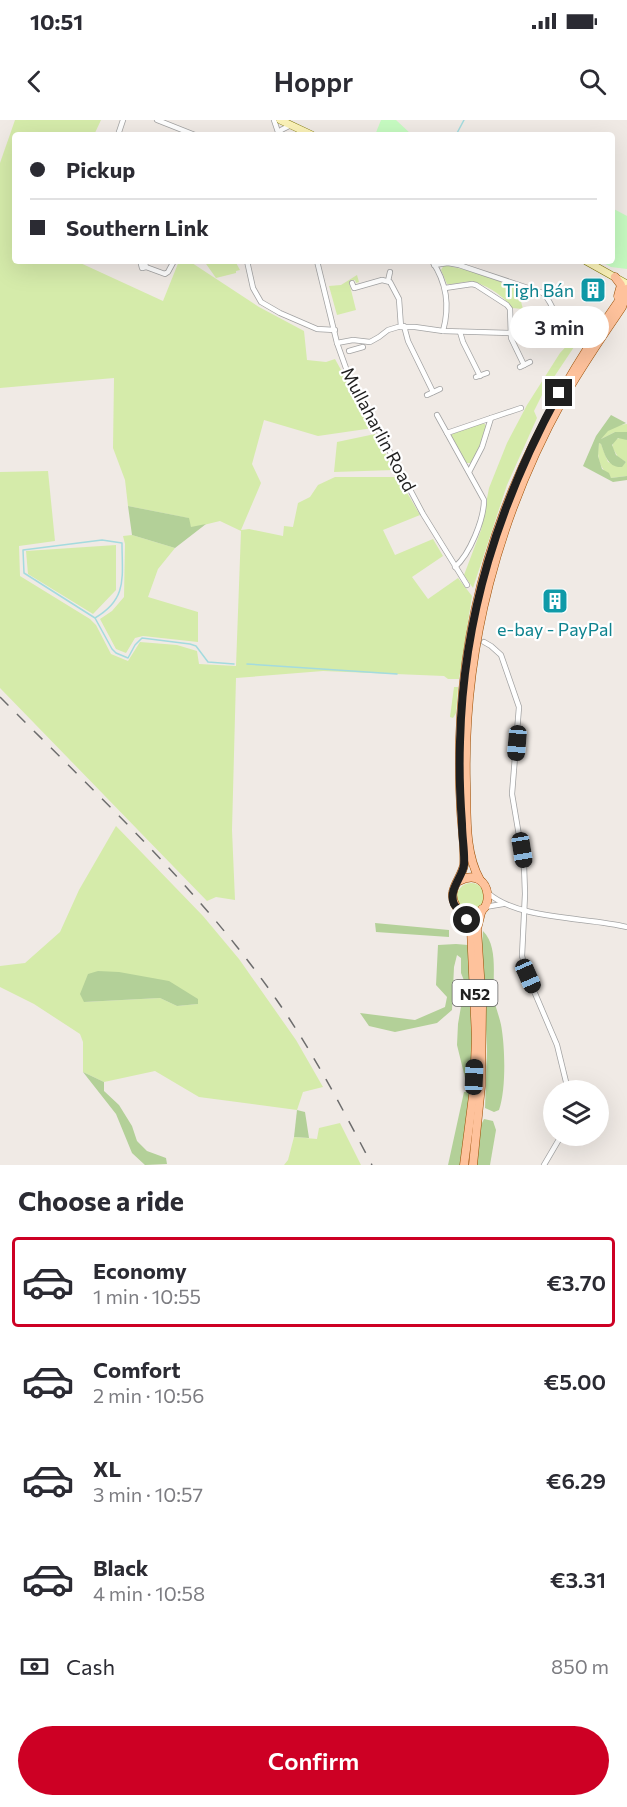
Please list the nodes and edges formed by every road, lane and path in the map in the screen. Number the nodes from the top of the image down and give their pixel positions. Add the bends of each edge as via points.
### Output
1 (157, 120) edge
2 (280, 120) edge
3 (291, 125) junction
4 (187, 132) edge
5 (280, 132) edge
6 (306, 132) edge
7 (172, 264) edge
8 (248, 264) edge
9 (318, 264) edge
10 (433, 264) edge
11 (459, 264) edge
12 (591, 264) edge
13 (146, 267) dead end
14 (390, 272) dead end
15 (615, 277) junction
16 (627, 277) edge
17 (388, 281) junction
18 (352, 283) dead end
19 (627, 284) edge
20 (445, 288) junction
21 (627, 292) edge
22 (624, 304) edge
23 (554, 310) junction
24 (601, 326) junction
25 (402, 327) junction
26 (335, 330) junction
27 (443, 331) junction
28 (460, 332) junction
29 (509, 334) junction
30 (352, 340) junction
31 (569, 340) dead end
32 (337, 343) junction
33 (363, 347) dead end
34 (531, 362) dead end
35 (487, 373) dead end
36 (440, 389) dead end
37 (433, 392) junction
38 (427, 395) dead end
39 (521, 408) dead end
40 (437, 415) dead end
41 (491, 418) junction
42 (447, 434) junction
43 (469, 472) junction
44 (455, 567) junction
45 (467, 585) dead end
46 (484, 642) dead end
47 (480, 880) junction
48 (456, 884) junction
49 (488, 893) junction
50 (503, 904) junction
51 (484, 908) junction
52 (525, 910) junction
53 (460, 911) junction
54 (627, 927) edge
55 (567, 1080) edge
56 (555, 1146) edge
57 (464, 1165) edge
58 (473, 1165) edge
59 (544, 1165) edge

1 - 4 street
2 - 3 main road
3 - 5 street
3 - 6 main road
7 - 13 street via 165,274
8 - 26 street via 261,302 317,329
9 - 26 street, Mullaharlin Road
10 - 20 street
11 - 23 street via 540,292
12 - 15 main road
14 - 17 street
15 - 16 main road
15 - 19 main road
15 - 24 main road via 621,285 620,292
17 - 18 street via 354,288
17 - 25 street via 399,299
20 - 27 street via 448,313
20 - 29 street via 472,284 498,298 510,309
21 - 22 main road, N52
21 - 24 main road, N52
22 - 47 main road, N52 via 563,398 537,450 503,536 484,603 471,683 466,763 471,860
23 - 29 street
23 - 31 street
24 - 48 main road, N52 via 527,454 506,506 473,615 463,685 459,775 465,858 462,876
25 - 27 street
25 - 30 street via 388,330 370,342
25 - 37 street
26 - 32 street, Mullaharlin Road
27 - 28 street
28 - 29 street
28 - 35 street via 478,377
29 - 34 street via 522,366
30 - 32 street
30 - 33 street via 352,350
32 - 44 street, Mullaharlin Road via 347,371
36 - 37 street
37 - 38 street
39 - 41 street via 514,414
40 - 42 street
41 - 42 street
41 - 43 street
42 - 43 street
43 - 44 street via 484,504 465,556
44 - 45 street, Mullaharlin Road
46 - 52 street via 501,655 519,707 512,794 524,865
47 - 48 main road via 465,879
47 - 49 main road, N52
48 - 53 main road, N52 via 452,899
49 - 50 street
49 - 51 main road, N52
50 - 51 street
50 - 52 street
51 - 53 main road via 472,914
51 - 58 main road, N52 via 477,930 481,1077
52 - 54 street
52 - 55 street via 524,966 557,1045
53 - 57 main road, N52 via 471,929 476,1012 474,1088
56 - 59 street

